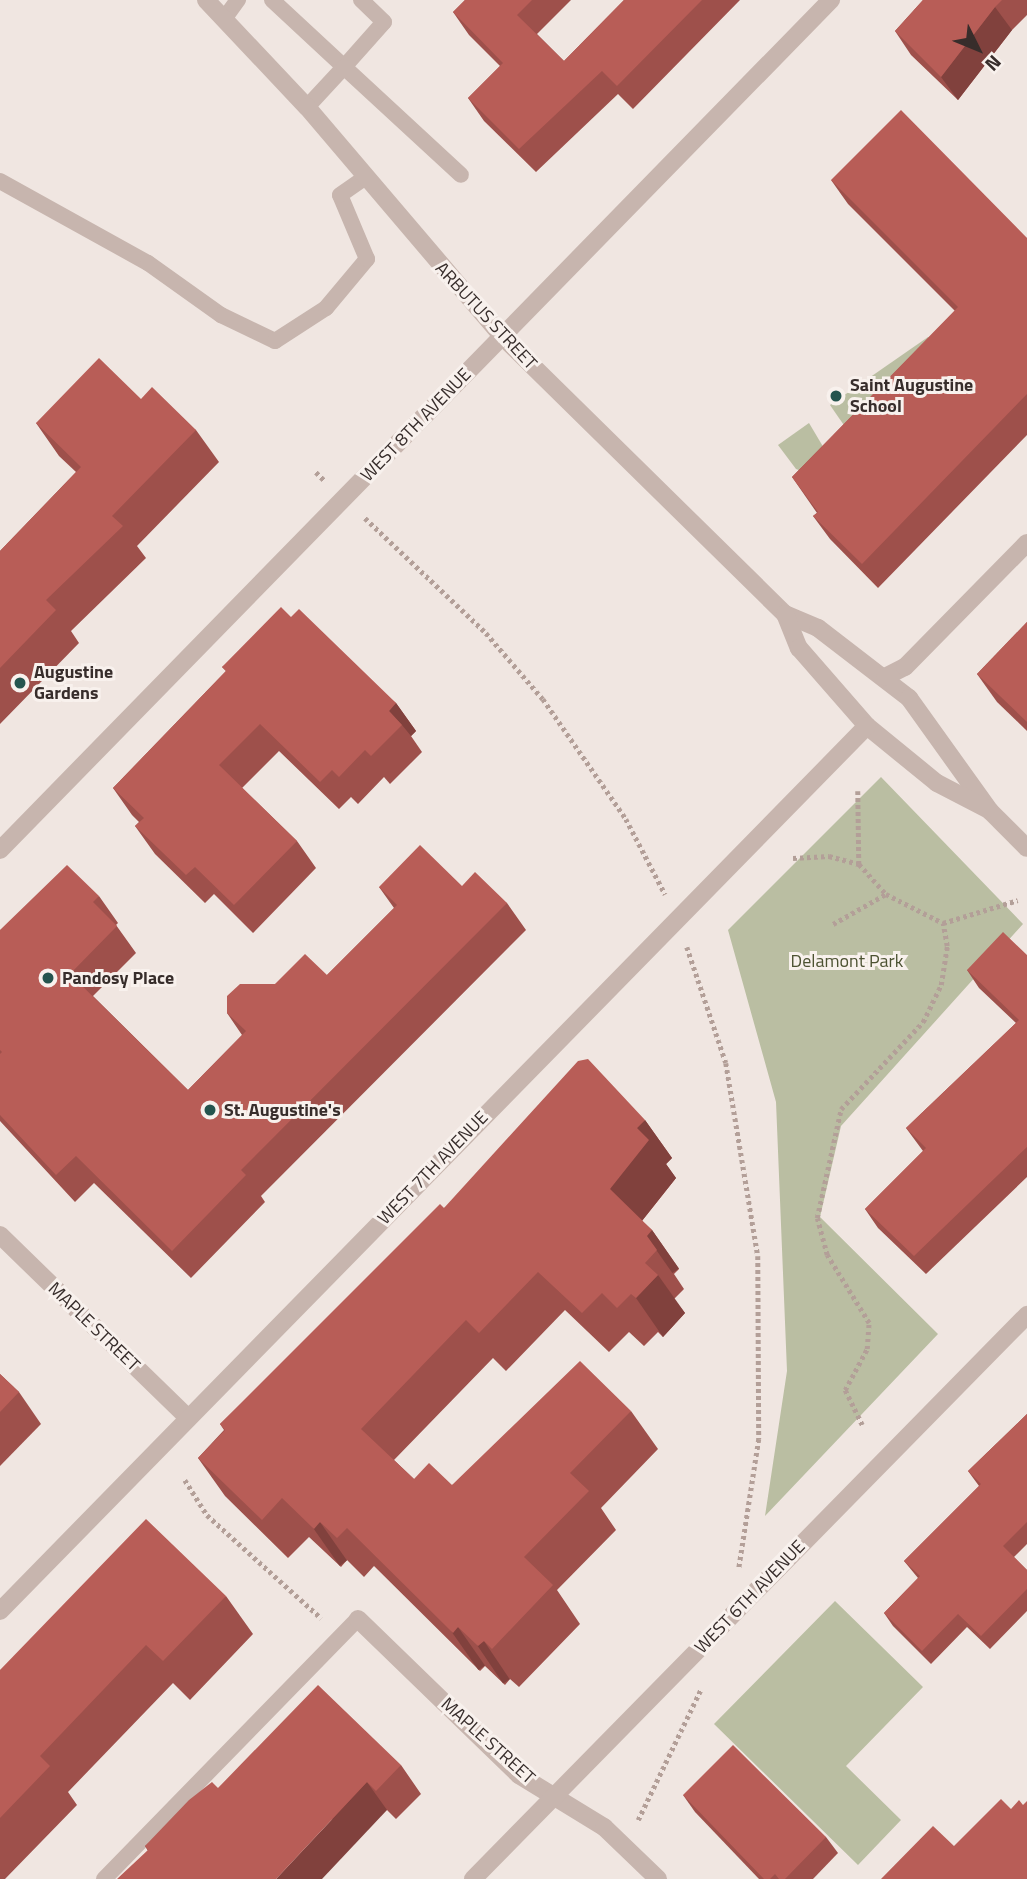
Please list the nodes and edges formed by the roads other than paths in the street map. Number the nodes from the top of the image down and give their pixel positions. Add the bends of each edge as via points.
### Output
1 (206, 0) edge
2 (238, 0) edge
3 (272, 0) edge
4 (360, 0) edge
5 (831, 0) edge
6 (224, 19) junction
7 (344, 67) junction
8 (307, 107) junction
9 (461, 175) dead end
10 (363, 179) junction
11 (0, 181) edge
12 (503, 337) junction
13 (1027, 543) edge
14 (785, 614) junction
15 (885, 677) junction
16 (867, 726) junction
17 (990, 811) junction
18 (1027, 848) edge
19 (0, 850) edge
20 (0, 1235) edge
21 (1027, 1315) edge
22 (188, 1418) junction
23 (0, 1611) edge
24 (358, 1619) joint
25 (554, 1797) junction
26 (104, 1879) edge
27 (473, 1879) edge
28 (658, 1879) edge

1 - 6 street, ARBUTUS STREET
2 - 6 lane
3 - 7 lane
4 - 7 lane via 384,22
5 - 12 street, WEST 8TH AVENUE
6 - 8 street, ARBUTUS STREET
7 - 8 lane
7 - 9 lane
8 - 10 street, ARBUTUS STREET
10 - 11 lane via 340,195 367,259 326,308 275,341 221,315 148,263
10 - 12 street, ARBUTUS STREET
12 - 14 street, ARBUTUS STREET
12 - 19 street, WEST 8TH AVENUE
13 - 15 street via 905,667
14 - 15 street, ARBUTUS STREET via 818,628
14 - 16 street, ARBUTUS STREET via 799,649
15 - 17 street, ARBUTUS STREET via 929,720
16 - 17 street, ARBUTUS STREET via 937,783
16 - 22 street, WEST 7TH AVENUE
17 - 18 street, ARBUTUS STREET
20 - 22 street, MAPLE STREET
21 - 25 street, WEST 6TH AVENUE
22 - 23 street, WEST 7TH AVENUE
24 - 25 street, MAPLE STREET via 519,1775
24 - 26 lane
25 - 27 street, WEST 6TH AVENUE
25 - 28 street, MAPLE STREET via 604,1827

